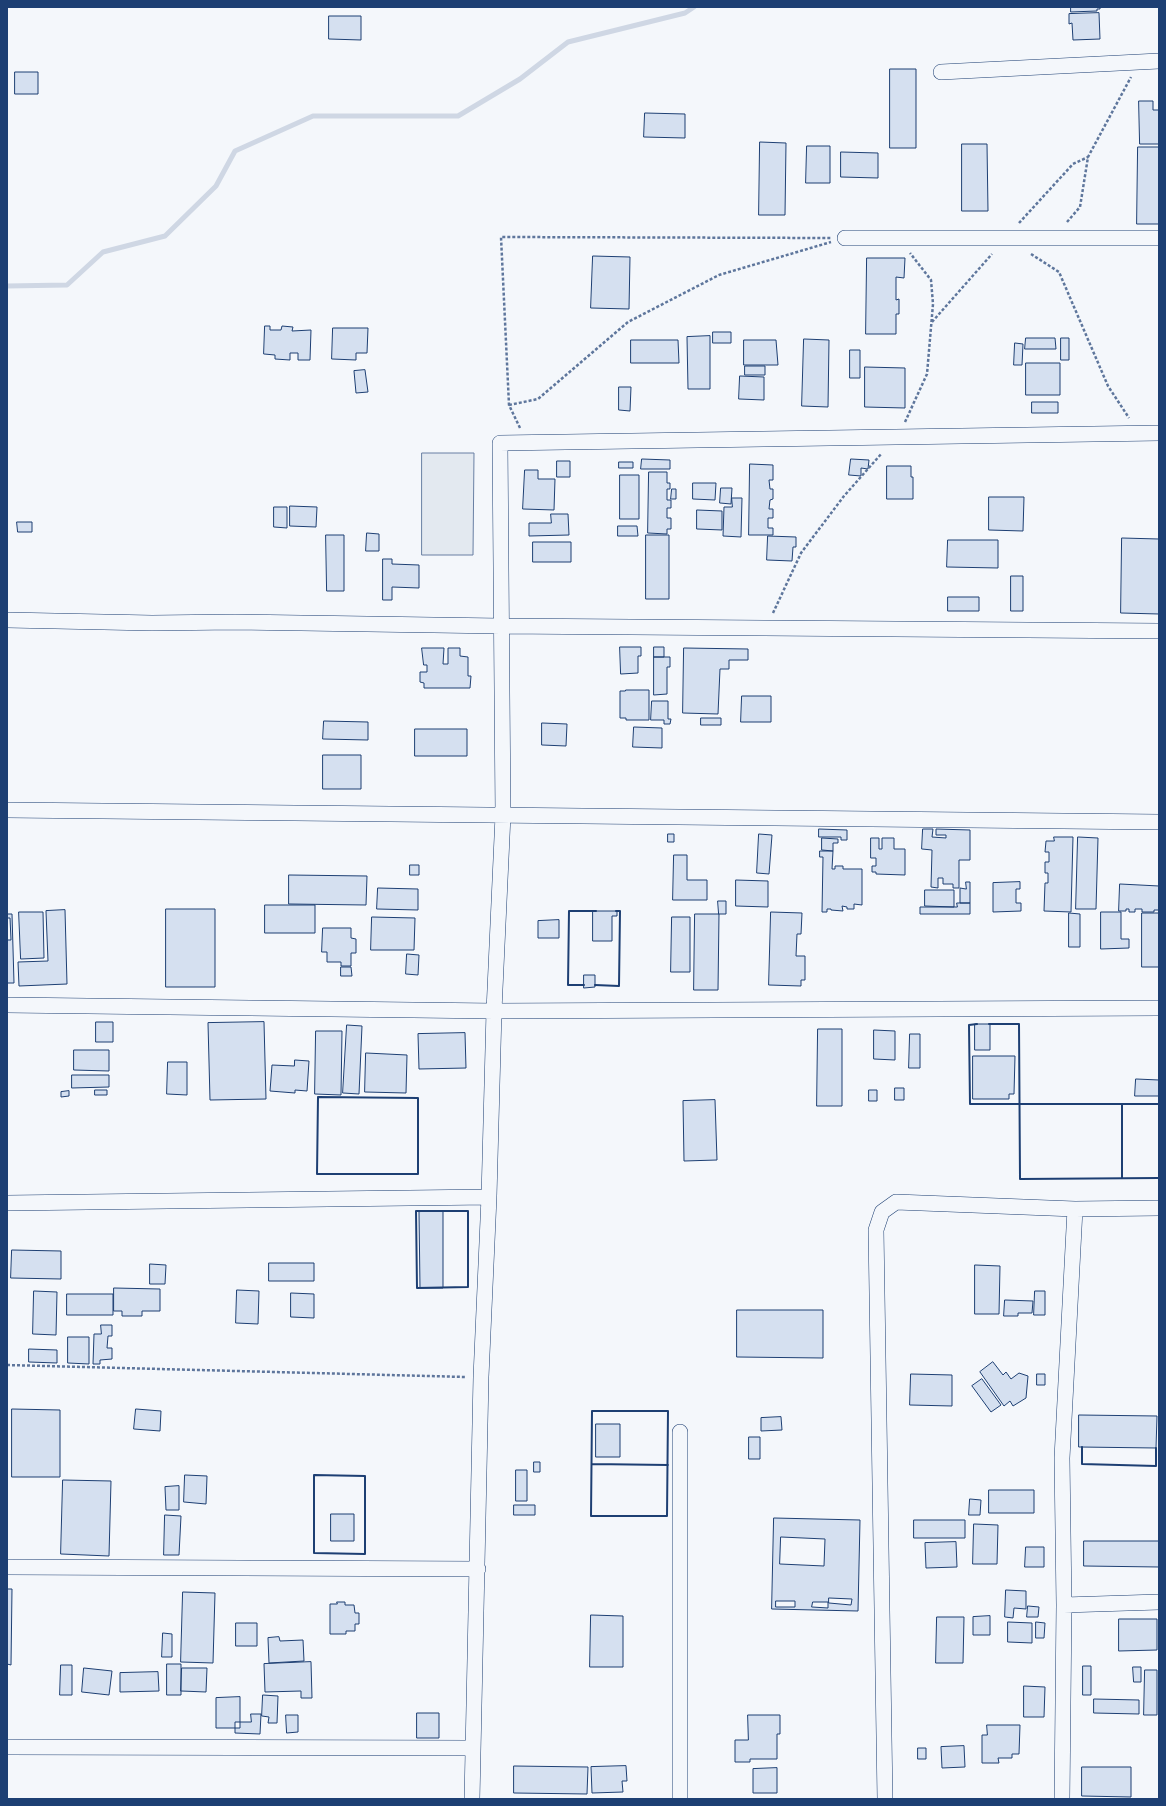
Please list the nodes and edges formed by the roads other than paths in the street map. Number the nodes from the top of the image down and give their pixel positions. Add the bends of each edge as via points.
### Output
1 (1159, 61) edge
2 (941, 72) dead end
3 (845, 238) road end
4 (1159, 238) edge
5 (1159, 433) edge
6 (7, 620) edge
7 (500, 626) junction
8 (1159, 631) edge
9 (7, 810) edge
10 (503, 815) junction
11 (1159, 822) edge
12 (7, 1005) edge
13 (1159, 1008) edge
14 (494, 1011) junction
15 (488, 1197) junction
16 (7, 1203) edge
17 (1159, 1208) edge
18 (1075, 1209) junction
19 (680, 1432) dead end
20 (7, 1567) edge
21 (478, 1569) junction
22 (1159, 1602) edge
23 (1064, 1605) junction
24 (7, 1747) edge
25 (472, 1748) junction
26 (472, 1799) edge
27 (680, 1799) edge
28 (885, 1799) edge
29 (1062, 1799) edge

1 - 2 street
3 - 4 street
5 - 7 street via 500,443
6 - 7 street
7 - 8 street
7 - 10 street
9 - 10 street
10 - 11 street
10 - 14 street
12 - 14 street
13 - 14 street
14 - 15 street
15 - 16 street
15 - 21 street via 481,1377
17 - 18 street
18 - 23 street via 1062,1458
18 - 28 street via 896,1202 882,1212 876,1230
19 - 27 street
20 - 21 street
21 - 25 street
22 - 23 street
23 - 29 street
24 - 25 street
25 - 26 street

